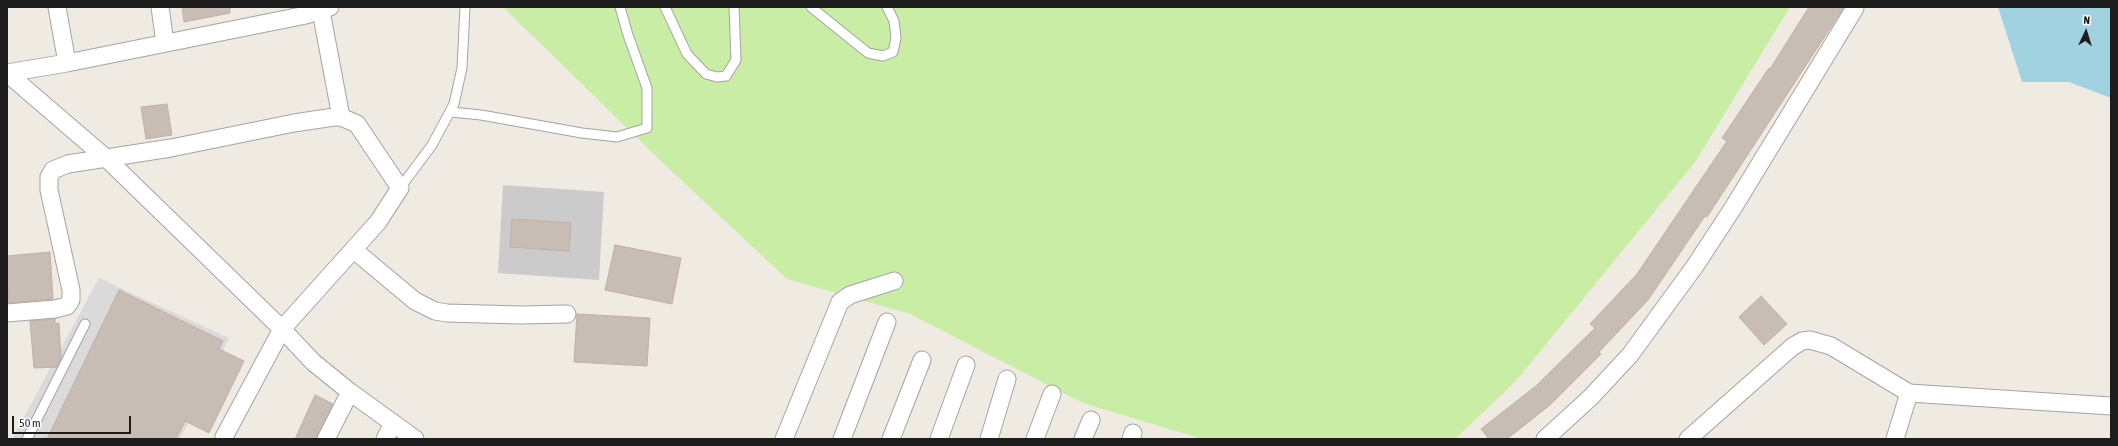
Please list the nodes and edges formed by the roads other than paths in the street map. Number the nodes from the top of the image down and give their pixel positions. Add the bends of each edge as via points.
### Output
1 (57, 7) edge
2 (160, 7) edge
3 (465, 7) edge
4 (620, 7) edge
5 (665, 7) edge
6 (734, 7) edge
7 (811, 7) edge
8 (887, 7) edge
9 (1855, 8) dead end
10 (326, 9) edge
11 (271, 14) edge
12 (165, 43) junction
13 (67, 63) junction
14 (7, 73) edge
15 (451, 112) junction
16 (341, 117) junction
17 (107, 159) junction
18 (400, 188) junction
19 (354, 250) junction
20 (894, 281) dead end
21 (7, 313) edge
22 (567, 314) dead end
23 (887, 322) dead end
24 (85, 324) dead end
25 (282, 329) junction
26 (922, 360) dead end
27 (966, 365) dead end
28 (1007, 379) dead end
29 (350, 392) junction
30 (1909, 393) junction
31 (1052, 394) dead end
32 (2111, 406) edge
33 (1091, 420) dead end
34 (393, 423) junction
35 (224, 437) dead end
36 (1696, 438) edge
37 (27, 439) edge
38 (326, 439) edge
39 (386, 439) edge
40 (415, 439) edge
41 (784, 439) edge
42 (842, 439) edge
43 (891, 439) edge
44 (939, 439) edge
45 (989, 439) edge
46 (1035, 439) edge
47 (1083, 439) edge
48 (1546, 439) edge
49 (1895, 439) edge

1 - 13 street
2 - 12 street
3 - 15 lane via 462,68 459,90
4 - 15 lane via 647,88 647,128 617,137
5 - 6 lane via 687,54 706,74 717,77 726,76 736,60
7 - 8 lane via 868,53 883,56 893,52 896,38 894,21
9 - 48 street via 1734,208 1695,266 1621,366
10 - 11 street
10 - 16 street
11 - 12 street
12 - 13 street
13 - 14 street
14 - 17 street
15 - 18 lane via 432,145
16 - 17 street via 294,123
16 - 18 street via 362,129
17 - 21 street via 59,167 53,170 49,177 49,190 71,290 69,304 56,309
17 - 25 street
18 - 19 street via 378,222
19 - 22 street via 415,302 435,310 447,313
19 - 25 street
20 - 41 street via 850,295 840,302
23 - 42 street
24 - 37 lane
25 - 29 street via 313,362
25 - 35 street
26 - 43 street
27 - 44 street
28 - 45 street
29 - 34 street
29 - 38 street
30 - 32 street
30 - 36 street via 1831,346 1818,341 1802,341 1792,347
30 - 49 street
31 - 46 street
33 - 47 street
34 - 39 street
34 - 40 street

